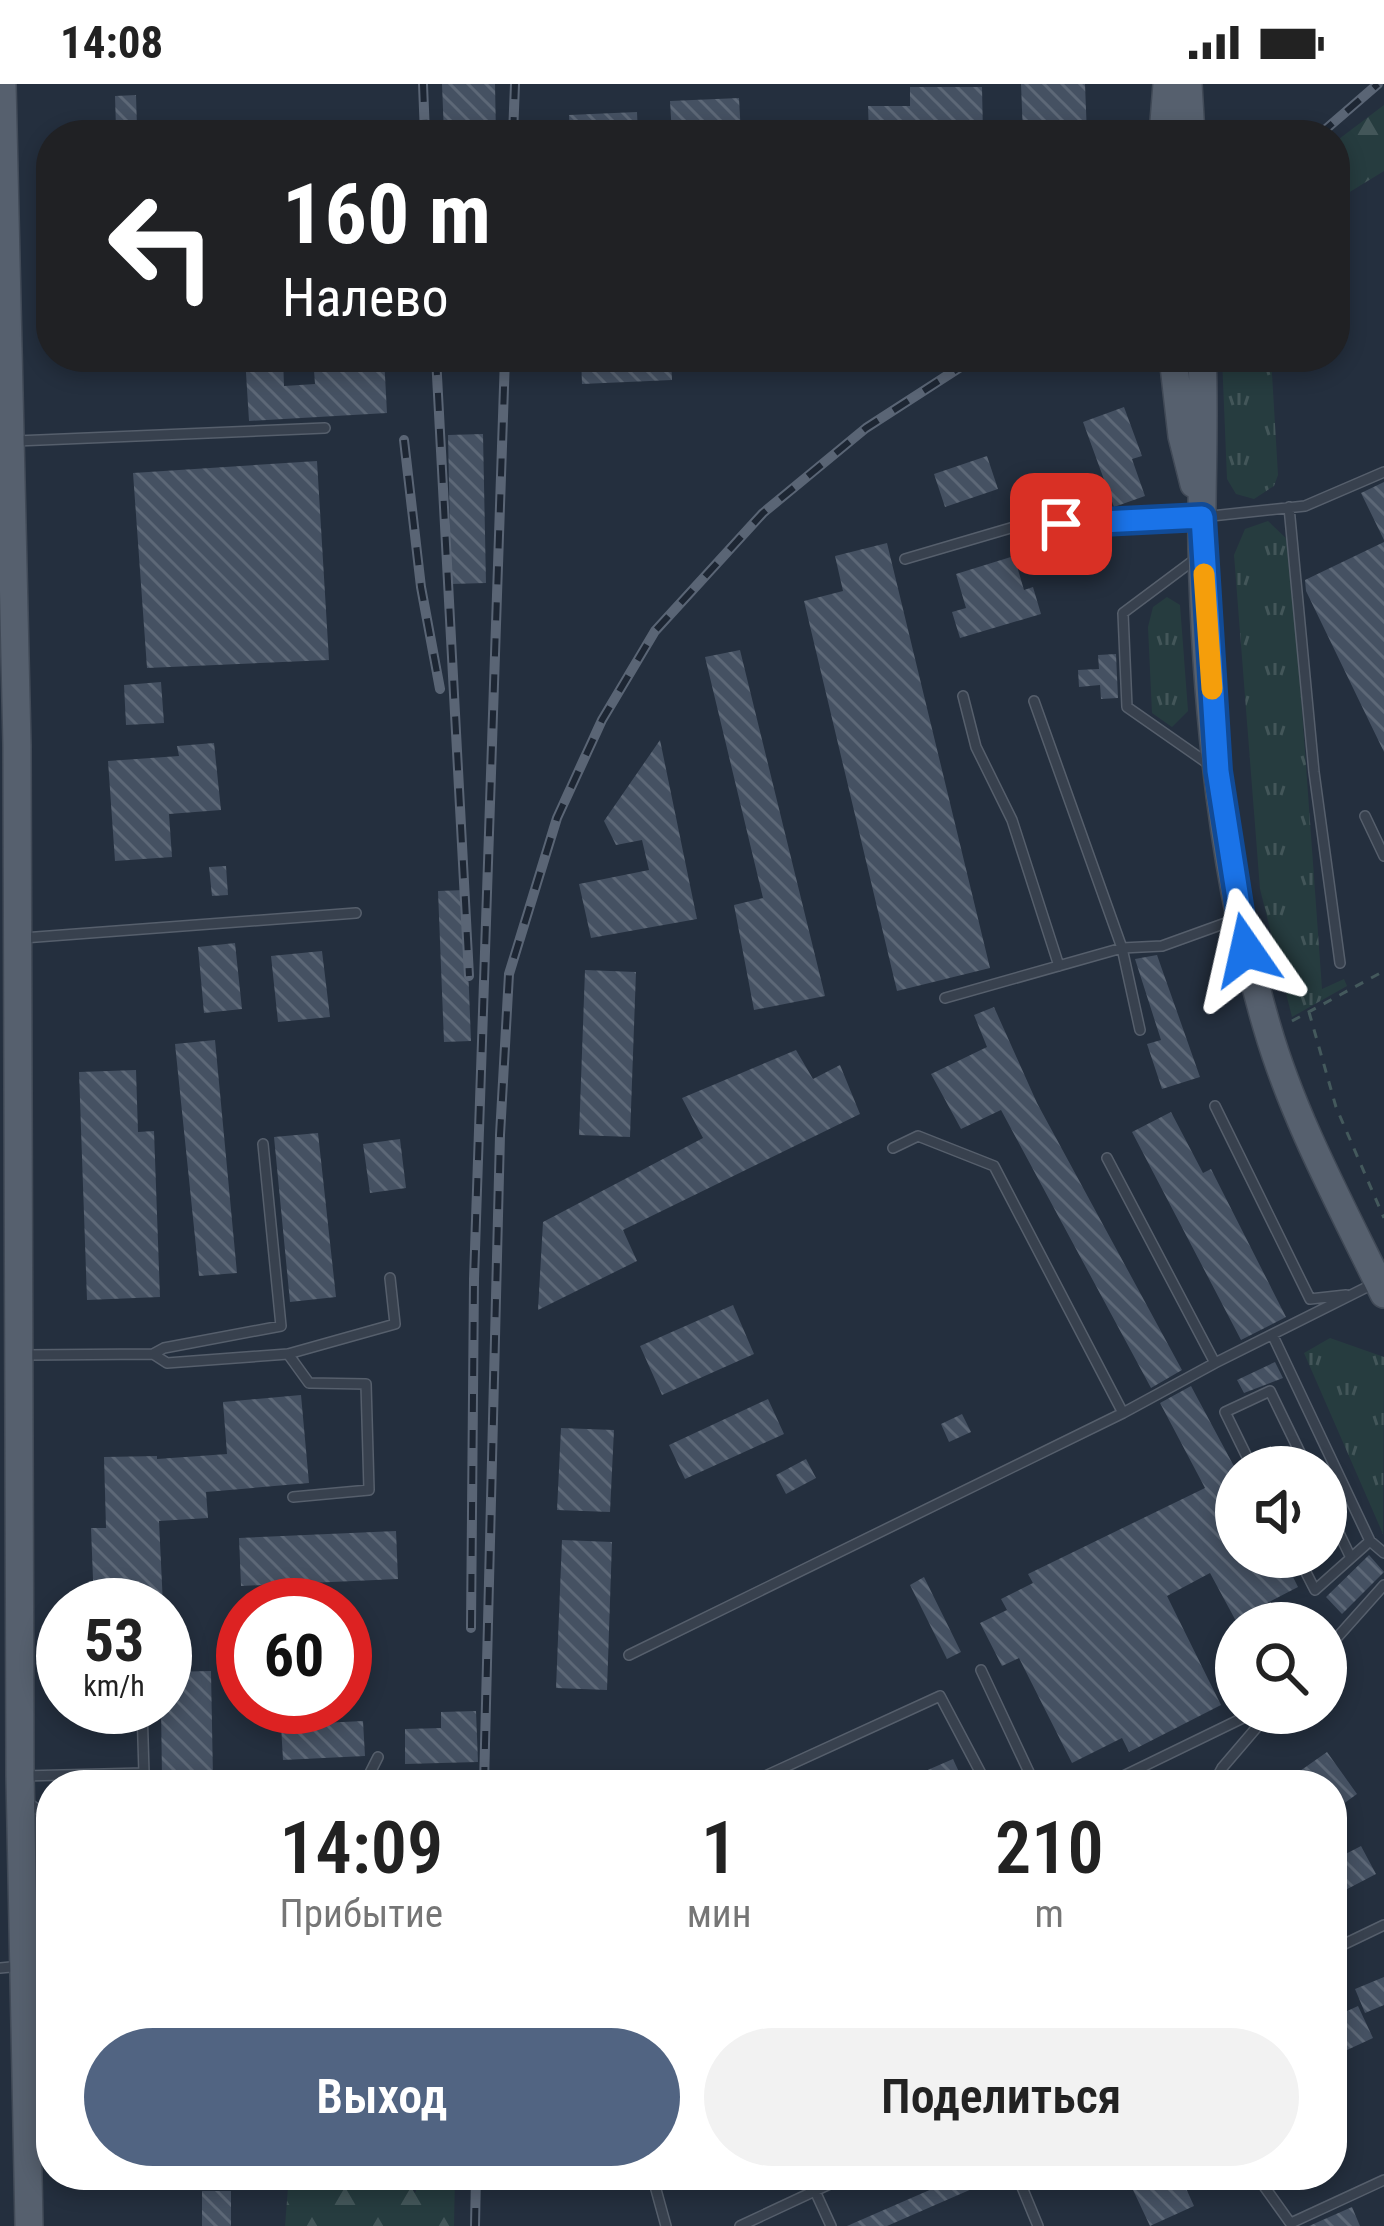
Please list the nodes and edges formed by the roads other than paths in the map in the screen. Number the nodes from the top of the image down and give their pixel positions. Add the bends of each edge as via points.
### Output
1 (2, 84) edge
2 (1167, 84) edge
3 (1188, 84) edge
4 (1164, 120) edge
5 (1190, 120) edge
6 (1175, 372) edge
7 (1202, 372) edge
8 (325, 428) dead end
9 (10, 441) junction
10 (1384, 472) edge
11 (1289, 507) junction
12 (1202, 517) junction
13 (1202, 554) junction
14 (905, 559) dead end
15 (964, 695) dead end
16 (1034, 701) dead end
17 (1218, 771) junction
18 (1365, 816) dead end
19 (1384, 856) edge
20 (356, 913) dead end
21 (1239, 918) junction
22 (18, 939) junction
23 (1122, 947) junction
24 (1340, 963) dead end
25 (1059, 966) junction
26 (945, 998) dead end
27 (1140, 1030) dead end
28 (1215, 1106) dead end
29 (262, 1144) dead end
30 (893, 1148) dead end
31 (1107, 1158) dead end
32 (390, 1279) dead end
33 (1381, 1288) edge
34 (1351, 1295) junction
35 (1273, 1336) junction
36 (153, 1354) junction
37 (288, 1354) junction
38 (19, 1355) junction
39 (1215, 1363) junction
40 (1123, 1413) junction
41 (1242, 1446) edge
42 (1297, 1446) edge
43 (292, 1497) dead end
44 (1370, 1540) junction
45 (1347, 1550) edge
46 (1384, 1553) edge
47 (1351, 1558) junction
48 (1347, 1562) edge
49 (1309, 1578) edge
50 (1328, 1578) edge
51 (1384, 1585) edge
52 (1347, 1626) edge
53 (629, 1655) dead end
54 (980, 1670) dead end
55 (1215, 1731) edge
56 (143, 1734) edge
57 (1250, 1734) edge
58 (378, 1756) dead end
59 (144, 1770) edge
60 (371, 1770) edge
61 (778, 1770) edge
62 (979, 1770) edge
63 (1027, 1770) edge
64 (1136, 1770) edge
65 (1221, 1770) edge
66 (36, 1785) edge
67 (20, 1787) junction
68 (36, 1803) edge
69 (1384, 1925) edge
70 (1347, 1943) edge
71 (13, 1966) edge
72 (36, 2008) edge
73 (36, 2078) edge
74 (1384, 2180) edge
75 (656, 2190) edge
76 (1023, 2190) edge
77 (1267, 2190) edge
78 (815, 2191) joint
79 (1291, 2224) edge
80 (29, 2226) edge
81 (667, 2226) edge
82 (740, 2226) edge
83 (831, 2226) edge
84 (1038, 2226) edge

1 - 9 main road
2 - 4 main road
3 - 5 main road
6 - 12 main road
7 - 12 main road
8 - 9 lane
9 - 22 main road
10 - 11 lane
11 - 12 lane
11 - 24 lane
12 - 13 main road
12 - 14 lane via 1014,526
13 - 17 main road
13 - 17 lane via 1123,613 1127,707
15 - 25 lane
16 - 23 lane
17 - 21 main road
18 - 19 lane
20 - 22 lane
21 - 23 lane via 1162,946
21 - 33 main road via 1294,1103
22 - 38 main road
23 - 25 lane
23 - 27 lane
25 - 26 lane
28 - 34 lane via 1310,1299
29 - 36 lane via 281,1326
30 - 40 lane via 917,1136 994,1166
31 - 39 lane
32 - 37 lane via 395,1324
33 - 34 lane
34 - 35 lane
35 - 39 lane
35 - 44 lane
36 - 37 lane via 167,1363
36 - 38 lane
37 - 43 lane via 309,1383 366,1384 369,1490
38 - 67 main road
39 - 40 lane
40 - 53 lane
41 - 42 lane via 1225,1412 1270,1391
44 - 46 lane
44 - 47 lane
45 - 47 lane
47 - 48 lane
49 - 50 lane via 1315,1590
51 - 52 lane
54 - 63 lane
55 - 64 lane
56 - 59 lane
57 - 65 lane
58 - 60 lane
61 - 62 lane via 940,1696
66 - 67 lane
67 - 68 lane
67 - 71 main road
69 - 70 lane
71 - 72 main road
73 - 80 main road
74 - 79 lane
75 - 81 lane
76 - 84 lane
77 - 79 lane
78 - 82 lane
78 - 83 lane

